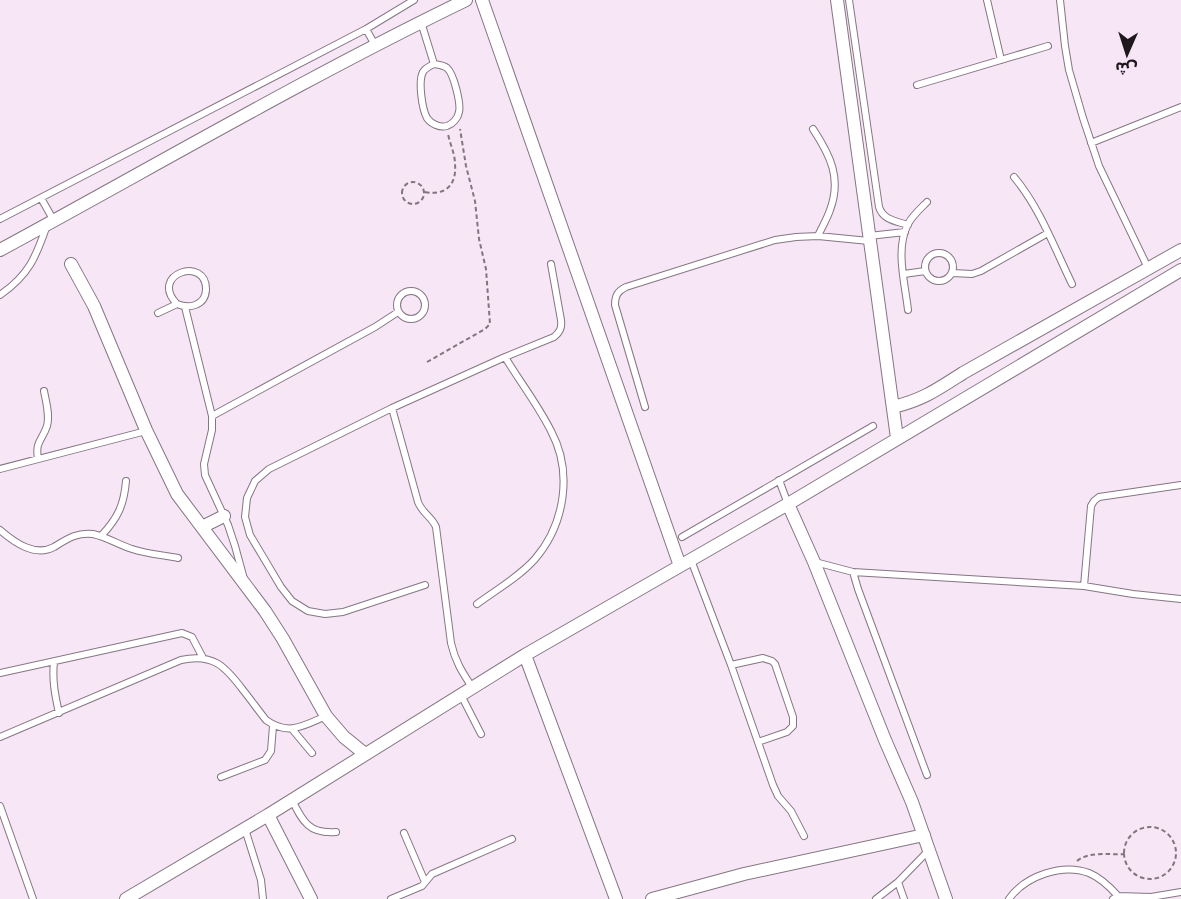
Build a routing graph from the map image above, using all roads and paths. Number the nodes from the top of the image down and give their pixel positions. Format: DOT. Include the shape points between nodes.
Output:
graph roads {
  1 [pos="414,0"];
  2 [pos="466,0"];
  3 [pos="482,0"];
  4 [pos="837,0"];
  5 [pos="849,0"];
  6 [pos="987,0"];
  7 [pos="1060,0"];
  8 [pos="421,22"];
  9 [pos="366,28"];
  10 [pos="375,45"];
  11 [pos="1048,46"];
  12 [pos="1001,60"];
  13 [pos="434,64"];
  14 [pos="917,85"];
  15 [pos="1181,107"];
  16 [pos="457,118"];
  17 [pos="447,126"];
  18 [pos="813,129"];
  19 [pos="1091,143"];
  20 [pos="1014,177"];
  21 [pos="425,192"];
  22 [pos="41,198"];
  23 [pos="927,202"];
  24 [pos="0,219"];
  25 [pos="50,223"];
  26 [pos="908,225"];
  27 [pos="905,232"];
  28 [pos="1048,233"];
  29 [pos="818,236"];
  30 [pos="870,239"];
  31 [pos="0,250"];
  32 [pos="1181,250"];
  33 [pos="72,264"];
  34 [pos="551,264"];
  35 [pos="1148,268"];
  36 [pos="1181,270"];
  37 [pos="925,271"];
  38 [pos="953,273"];
  39 [pos="904,274"];
  40 [pos="1072,284"];
  41 [pos="0,295"];
  42 [pos="177,304"];
  43 [pos="185,308"];
  44 [pos="908,310"];
  45 [pos="398,312"];
  46 [pos="158,313"];
  47 [pos="505,357"];
  48 [pos="428,362"];
  49 [pos="44,392"];
  50 [pos="645,407"];
  51 [pos="893,407"];
  52 [pos="393,408"];
  53 [pos="212,416"];
  54 [pos="873,426"];
  55 [pos="146,430"];
  56 [pos="897,438"];
  57 [pos="38,459"];
  58 [pos="0,469"];
  59 [pos="779,480"];
  60 [pos="126,481"];
  61 [pos="1181,485"];
  62 [pos="788,504"];
  63 [pos="224,516"];
  64 [pos="202,527"];
  65 [pos="0,530"];
  66 [pos="101,536"];
  67 [pos="682,537"];
  68 [pos="178,558"];
  69 [pos="814,562"];
  70 [pos="685,563"];
  71 [pos="853,572"];
  72 [pos="245,585"];
  73 [pos="426,585"];
  74 [pos="1084,586"];
  75 [pos="1181,599"];
  76 [pos="477,604"];
  77 [pos="525,655"];
  78 [pos="203,658"];
  79 [pos="54,662"];
  80 [pos="731,665"];
  81 [pos="0,673"];
  82 [pos="473,688"];
  83 [pos="461,695"];
  84 [pos="59,713"];
  85 [pos="326,716"];
  86 [pos="273,726"];
  87 [pos="292,729"];
  88 [pos="482,734"];
  89 [pos="0,737"];
  90 [pos="758,742"];
  91 [pos="312,753"];
  92 [pos="365,754"];
  93 [pos="927,775"];
  94 [pos="221,777"];
  95 [pos="292,800"];
  96 [pos="0,806"];
  97 [pos="268,815"];
  98 [pos="245,828"];
  99 [pos="336,832"];
  100 [pos="404,833"];
  101 [pos="924,835"];
  102 [pos="804,836"];
  103 [pos="512,839"];
  104 [pos="929,849"];
  105 [pos="1179,851"];
  106 [pos="1124,854"];
  107 [pos="1074,869"];
  108 [pos="425,882"];
  109 [pos="898,882"];
  110 [pos="1181,892"];
  111 [pos="1115,898"];
  112 [pos="33,899"];
  113 [pos="126,899"];
  114 [pos="263,899"];
  115 [pos="311,899"];
  116 [pos="391,899"];
  117 [pos="616,899"];
  118 [pos="652,899"];
  119 [pos="876,899"];
  120 [pos="904,899"];
  121 [pos="946,899"];
  122 [pos="1009,899"];
  1 -- 9 [label="lane"];
  2 -- 8 [label="street"];
  3 -- 70 [label="street"];
  4 -- 30 [label="street"];
  5 -- 26 [label="lane" via="879,207 884,217"];
  6 -- 12 [label="lane"];
  7 -- 19 [label="lane" via="1069,70"];
  8 -- 10 [label="street"];
  8 -- 13 [label="lane"];
  9 -- 10 [label="lane"];
  9 -- 22 [label="lane"];
  10 -- 25 [label="street"];
  11 -- 12 [label="lane"];
  12 -- 14 [label="lane"];
  13 -- 16 [label="lane" via="442,65 452,75 460,112"];
  13 -- 17 [label="lane" via="420,79 424,111 432,123"];
  15 -- 19 [label="lane"];
  16 -- 17 [label="lane"];
  16 -- 48 [label="path" via="486,269 490,324"];
  17 -- 21 [label="path" via="456,165 454,176 445,190"];
  18 -- 29 [label="lane" via="830,156 834,174 830,209"];
  19 -- 35 [label="lane"];
  20 -- 28 [label="lane" via="1035,205"];
  21 -- 21 [label="path" via="421,184 413,182 405,185 402,193 406,201 414,204 422,200"];
  22 -- 24 [label="lane"];
  22 -- 25 [label="lane"];
  23 -- 26 [label="lane"];
  25 -- 31 [label="street"];
  25 -- 41 [label="lane" via="25,273"];
  26 -- 27 [label="lane"];
  27 -- 30 [label="lane"];
  27 -- 39 [label="lane"];
  28 -- 38 [label="lane" via="981,271"];
  28 -- 40 [label="lane"];
  29 -- 30 [label="lane"];
  29 -- 50 [label="lane" via="775,240 619,290 615,305"];
  30 -- 51 [label="street"];
  32 -- 35 [label="street"];
  33 -- 55 [label="street"];
  34 -- 47 [label="lane" via="561,320 559,333"];
  35 -- 51 [label="street" via="934,392"];
  36 -- 56 [label="street"];
  37 -- 38 [label="lane" via="941,282"];
  37 -- 38 [label="lane" via="929,257 938,253 951,258"];
  37 -- 39 [label="lane"];
  39 -- 44 [label="lane"];
  42 -- 43 [label="lane"];
  42 -- 43 [label="lane" via="171,298 170,282 182,271 198,274 204,280 205,296 200,303"];
  42 -- 46 [label="lane"];
  43 -- 53 [label="lane"];
  45 -- 45 [label="lane" via="402,317 415,319 424,310 423,297 419,292 406,291 397,300"];
  45 -- 53 [label="lane"];
  47 -- 52 [label="lane"];
  47 -- 76 [label="lane" via="558,447 564,481 561,509 551,536 534,560"];
  49 -- 57 [label="lane" via="48,418 36,450"];
  51 -- 56 [label="street"];
  52 -- 73 [label="lane" via="269,469 255,481 247,498 245,517 250,535 281,587 292,601 308,611 343,612"];
  52 -- 82 [label="lane" via="418,502 436,527 451,643"];
  53 -- 63 [label="lane" via="205,475"];
  54 -- 59 [label="lane"];
  55 -- 57 [label="lane"];
  55 -- 64 [label="street" via="177,494"];
  56 -- 62 [label="street"];
  57 -- 58 [label="lane"];
  59 -- 62 [label="lane"];
  59 -- 67 [label="lane"];
  60 -- 66 [label="lane" via="120,511"];
  61 -- 74 [label="lane" via="1099,497 1094,501"];
  62 -- 69 [label="street"];
  62 -- 70 [label="street"];
  63 -- 64 [label="street"];
  63 -- 72 [label="lane"];
  64 -- 72 [label="street"];
  65 -- 66 [label="lane" via="19,544 40,551 81,534"];
  66 -- 68 [label="lane" via="132,549"];
  69 -- 71 [label="lane"];
  69 -- 101 [label="street"];
  70 -- 77 [label="street"];
  70 -- 80 [label="lane"];
  71 -- 74 [label="lane"];
  71 -- 93 [label="lane"];
  72 -- 85 [label="street" via="283,639"];
  74 -- 75 [label="lane"];
  77 -- 82 [label="street"];
  77 -- 117 [label="street"];
  78 -- 79 [label="lane" via="192,637 182,633"];
  78 -- 84 [label="lane" via="181,660"];
  78 -- 86 [label="lane" via="231,673"];
  79 -- 81 [label="lane"];
  79 -- 84 [label="lane" via="54,694"];
  80 -- 90 [label="lane"];
  80 -- 90 [label="lane" via="763,658 778,668 793,726"];
  82 -- 83 [label="street"];
  83 -- 88 [label="lane"];
  83 -- 92 [label="street"];
  84 -- 89 [label="lane"];
  85 -- 87 [label="lane"];
  85 -- 92 [label="street"];
  86 -- 87 [label="lane"];
  86 -- 94 [label="lane" via="266,760"];
  87 -- 91 [label="lane"];
  90 -- 102 [label="lane" via="775,791"];
  92 -- 95 [label="street"];
  95 -- 97 [label="street"];
  95 -- 99 [label="lane" via="309,827"];
  96 -- 112 [label="lane"];
  97 -- 98 [label="street"];
  97 -- 115 [label="street"];
  98 -- 113 [label="street"];
  98 -- 114 [label="lane"];
  100 -- 108 [label="lane"];
  101 -- 104 [label="street"];
  101 -- 118 [label="street" via="744,874"];
  103 -- 108 [label="lane" via="432,873"];
  104 -- 109 [label="lane"];
  104 -- 121 [label="street"];
  105 -- 106 [label="path" via="1168,833 1148,826 1130,835"];
  105 -- 106 [label="path" via="1170,871 1151,879 1129,869"];
  106 -- 107 [label="path" via="1082,857"];
  107 -- 111 [label="lane" via="1100,879"];
  107 -- 122 [label="lane" via="1044,874 1015,890"];
  108 -- 116 [label="lane"];
  109 -- 119 [label="lane"];
  109 -- 120 [label="lane"];
  110 -- 111 [label="lane"];
}
